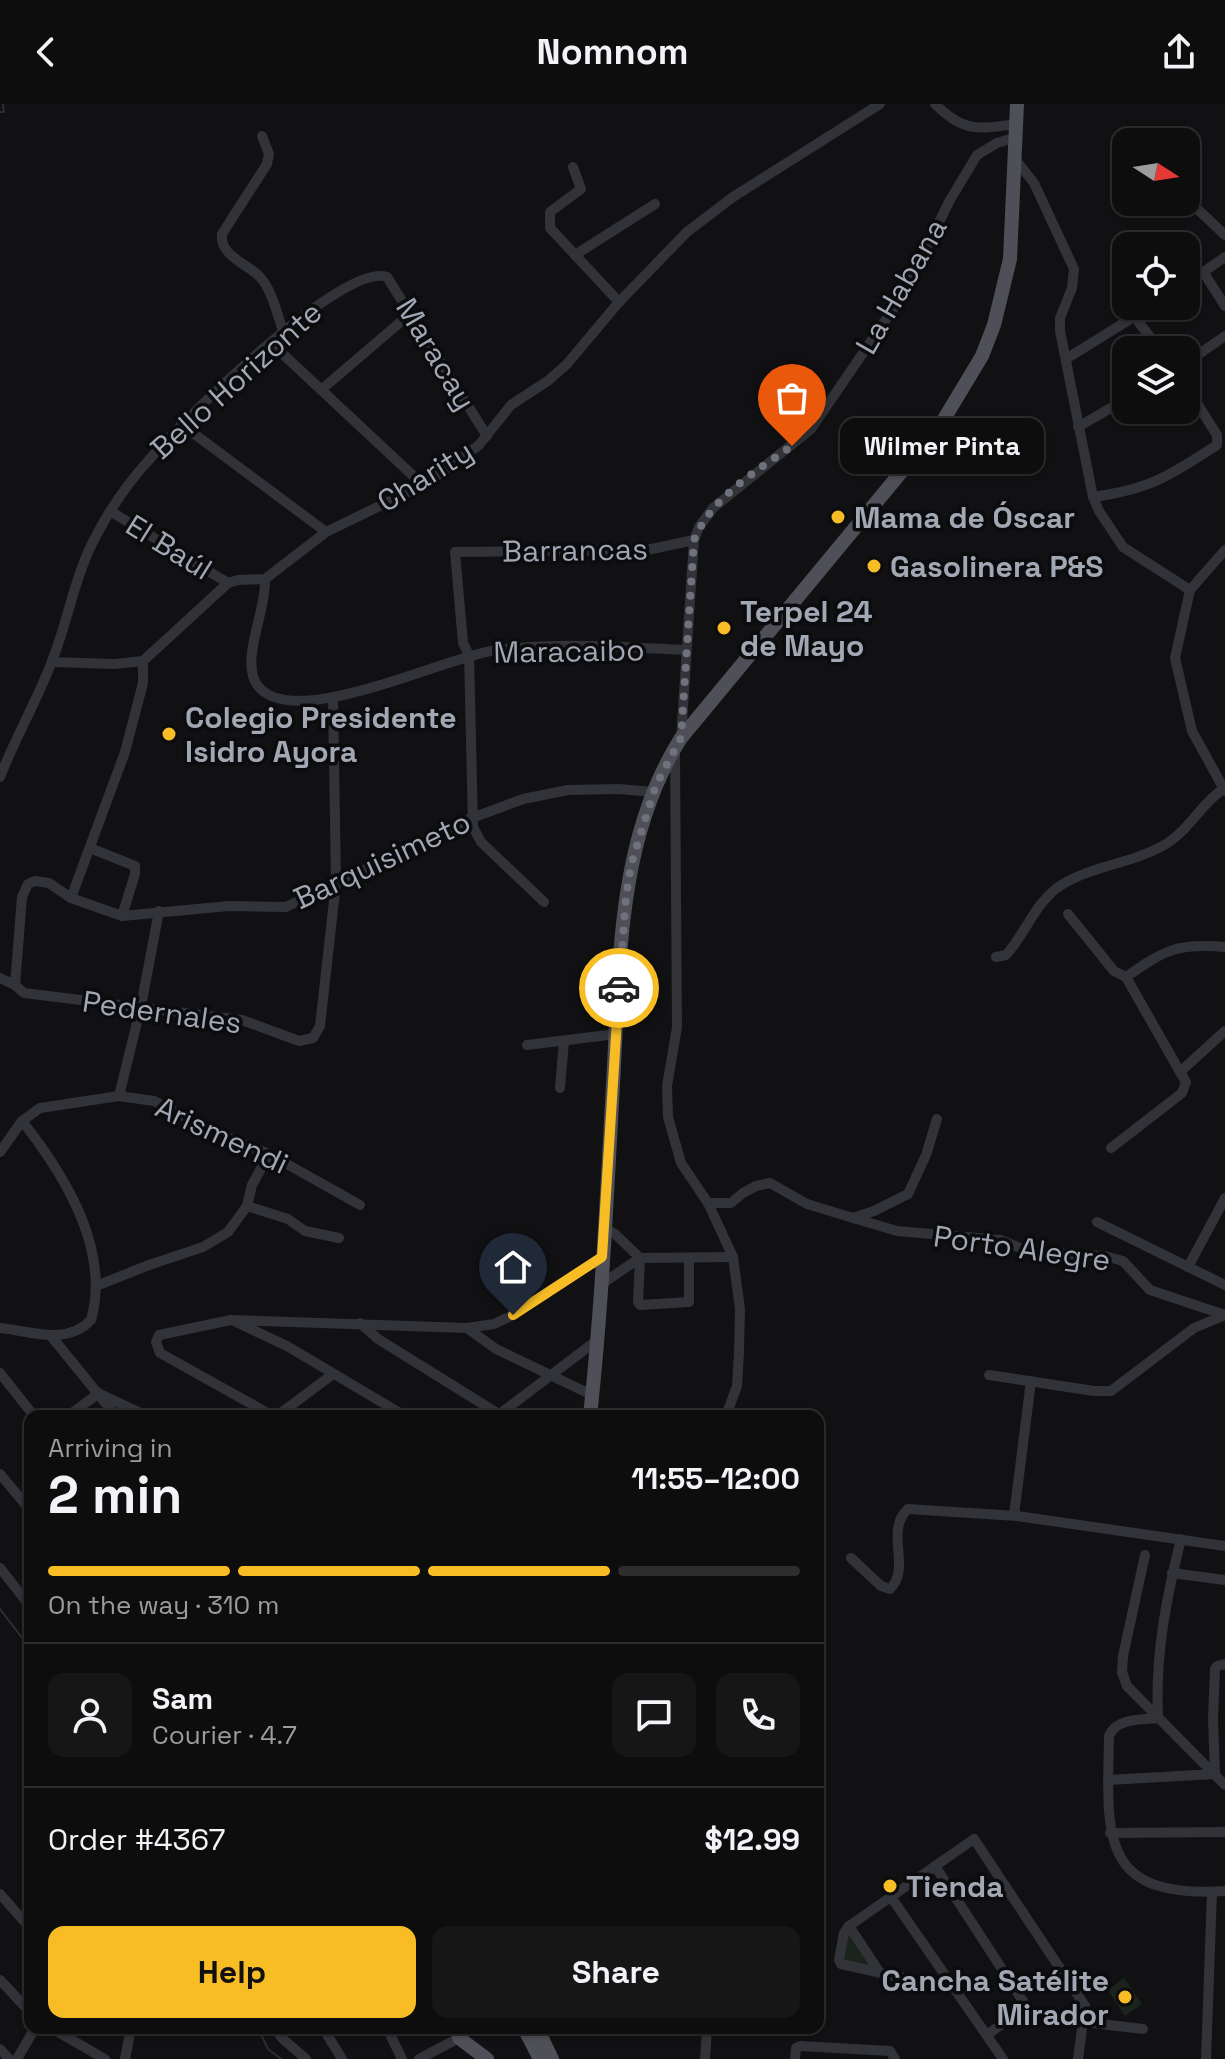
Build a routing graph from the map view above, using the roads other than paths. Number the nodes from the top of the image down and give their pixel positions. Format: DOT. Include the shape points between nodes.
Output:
graph roads {
  1 [pos="880,104"];
  2 [pos="935,104"];
  3 [pos="1017,104"];
  4 [pos="1016,130"];
  5 [pos="262,136"];
  6 [pos="1015,159"];
  7 [pos="573,167"];
  8 [pos="655,204"];
  9 [pos="1200,211"];
  10 [pos="1225,235"];
  11 [pos="575,255"];
  12 [pos="1225,257"];
  13 [pos="1204,273"];
  14 [pos="382,275"];
  15 [pos="1200,275"];
  16 [pos="619,302"];
  17 [pos="1225,306"];
  18 [pos="411,313"];
  19 [pos="1128,320"];
  20 [pos="1137,320"];
  21 [pos="283,331"];
  22 [pos="1149,336"];
  23 [pos="1225,336"];
  24 [pos="271,343"];
  25 [pos="1200,353"];
  26 [pos="1066,359"];
  27 [pos="321,390"];
  28 [pos="1112,407"];
  29 [pos="1200,408"];
  30 [pos="181,424"];
  31 [pos="1078,427"];
  32 [pos="487,436"];
  33 [pos="423,485"];
  34 [pos="1093,497"];
  35 [pos="110,511"];
  36 [pos="326,532"];
  37 [pos="694,540"];
  38 [pos="1225,550"];
  39 [pos="265,579"];
  40 [pos="228,583"];
  41 [pos="1190,590"];
  42 [pos="685,650"];
  43 [pos="469,655"];
  44 [pos="143,661"];
  45 [pos="52,662"];
  46 [pos="333,699"];
  47 [pos="678,742"];
  48 [pos="0,777"];
  49 [pos="1224,790"];
  50 [pos="653,792"];
  51 [pos="472,818"];
  52 [pos="90,848"];
  53 [pos="336,883"];
  54 [pos="71,898"];
  55 [pos="544,902"];
  56 [pos="159,911"];
  57 [pos="1068,914"];
  58 [pos="122,916"];
  59 [pos="1225,947"];
  60 [pos="996,957"];
  61 [pos="1126,977"];
  62 [pos="0,978"];
  63 [pos="15,985"];
  64 [pos="141,1006"];
  65 [pos="1225,1031"];
  66 [pos="616,1034"];
  67 [pos="564,1041"];
  68 [pos="527,1045"];
  69 [pos="1180,1072"];
  70 [pos="560,1088"];
  71 [pos="119,1096"];
  72 [pos="937,1119"];
  73 [pos="22,1121"];
  74 [pos="1111,1148"];
  75 [pos="0,1152"];
  76 [pos="269,1154"];
  77 [pos="1225,1198"];
  78 [pos="708,1203"];
  79 [pos="360,1205"];
  80 [pos="247,1206"];
  81 [pos="853,1218"];
  82 [pos="1097,1222"];
  83 [pos="605,1228"];
  84 [pos="339,1238"];
  85 [pos="602,1257"];
  86 [pos="733,1257"];
  87 [pos="640,1258"];
  88 [pos="689,1258"];
  89 [pos="1188,1267"];
  90 [pos="600,1285"];
  91 [pos="1225,1285"];
  92 [pos="96,1286"];
  93 [pos="1225,1315"];
  94 [pos="231,1320"];
  95 [pos="360,1323"];
  96 [pos="0,1328"];
  97 [pos="467,1328"];
  98 [pos="51,1336"];
  99 [pos="596,1341"];
  100 [pos="0,1373"];
  101 [pos="333,1374"];
  102 [pos="551,1374"];
  103 [pos="989,1375"];
  104 [pos="1031,1381"];
  105 [pos="99,1393"];
  106 [pos="592,1395"];
  107 [pos="29,1410"];
  108 [pos="76,1410"];
  109 [pos="112,1410"];
  110 [pos="134,1410"];
  111 [pos="264,1410"];
  112 [pos="283,1410"];
  113 [pos="395,1410"];
  114 [pos="491,1410"];
  115 [pos="505,1410"];
  116 [pos="591,1410"];
  117 [pos="728,1410"];
  118 [pos="0,1474"];
  119 [pos="24,1503"];
  120 [pos="1014,1515"];
  121 [pos="1181,1539"];
  122 [pos="1225,1546"];
  123 [pos="1145,1555"];
  124 [pos="851,1558"];
  125 [pos="0,1568"];
  126 [pos="1172,1573"];
  127 [pos="1225,1580"];
  128 [pos="24,1598"];
  129 [pos="1221,1665"];
  130 [pos="1158,1718"];
  131 [pos="1215,1774"];
  132 [pos="1108,1780"];
  133 [pos="1225,1785"];
  134 [pos="1225,1832"];
  135 [pos="1110,1833"];
  136 [pos="935,1866"];
  137 [pos="1225,1891"];
  138 [pos="1212,1892"];
  139 [pos="0,1894"];
  140 [pos="891,1897"];
  141 [pos="24,1921"];
  142 [pos="849,1926"];
  143 [pos="880,1973"];
  144 [pos="0,1980"];
  145 [pos="953,1989"];
  146 [pos="24,2006"];
  147 [pos="1084,2022"];
  148 [pos="1143,2029"];
  149 [pos="32,2034"];
  150 [pos="61,2034"];
  151 [pos="130,2034"];
  152 [pos="279,2034"];
  153 [pos="327,2034"];
  154 [pos="390,2034"];
  155 [pos="456,2034"];
  156 [pos="458,2034"];
  157 [pos="518,2034"];
  158 [pos="527,2034"];
  159 [pos="540,2034"];
  160 [pos="707,2034"];
  161 [pos="987,2035"];
  162 [pos="0,2049"];
  163 [pos="9,2059"];
  164 [pos="17,2059"];
  165 [pos="105,2059"];
  166 [pos="125,2059"];
  167 [pos="306,2059"];
  168 [pos="342,2059"];
  169 [pos="402,2059"];
  170 [pos="419,2059"];
  171 [pos="487,2059"];
  172 [pos="530,2059"];
  173 [pos="540,2059"];
  174 [pos="552,2059"];
  175 [pos="705,2059"];
  176 [pos="795,2059"];
  177 [pos="895,2059"];
  178 [pos="1003,2059"];
  179 [pos="1078,2059"];
  180 [pos="1206,2059"];
  1 -- 16 [label="street, Charity" via="733,197 687,232"];
  2 -- 4 [label="street" via="966,127"];
  3 -- 4 [label="main road"];
  4 -- 6 [label="main road"];
  4 -- 37 [label="street, La Habana" via="977,155 904,293 811,429 713,508"];
  5 -- 21 [label="street" via="267,164 221,239 226,251 261,278"];
  6 -- 26 [label="street" via="1034,183 1074,269 1060,318"];
  6 -- 47 [label="main road" via="1010,259 994,325 968,380 941,424"];
  7 -- 11 [label="street" via="581,189 548,216 550,228"];
  8 -- 11 [label="street"];
  9 -- 10 [label="street"];
  11 -- 16 [label="street"];
  12 -- 13 [label="street"];
  13 -- 15 [label="street"];
  13 -- 17 [label="street"];
  14 -- 18 [label="street, Maracay"];
  14 -- 21 [label="street, Bello Horizonte" via="323,299"];
  16 -- 32 [label="street, Charity" via="567,364 511,405"];
  18 -- 27 [label="street"];
  18 -- 32 [label="street, Maracay"];
  19 -- 26 [label="street"];
  20 -- 22 [label="street"];
  21 -- 24 [label="street, Bello Horizonte"];
  23 -- 25 [label="street"];
  24 -- 27 [label="street"];
  24 -- 30 [label="street, Bello Horizonte"];
  26 -- 31 [label="street"];
  27 -- 33 [label="street"];
  28 -- 31 [label="street"];
  29 -- 34 [label="street" via="1217,435 1217,445 1161,481"];
  30 -- 35 [label="street, Bello Horizonte"];
  30 -- 36 [label="street"];
  31 -- 34 [label="street"];
  32 -- 33 [label="street, Charity"];
  33 -- 36 [label="street, Charity"];
  34 -- 41 [label="street" via="1123,547"];
  35 -- 40 [label="street, El Baúl"];
  35 -- 45 [label="street, Bello Horizonte" via="90,548"];
  36 -- 39 [label="street, Charity"];
  37 -- 42 [label="street, La Habana"];
  37 -- 43 [label="street, Barrancas" via="647,550 455,552 463,643"];
  38 -- 41 [label="street"];
  39 -- 40 [label="street"];
  39 -- 46 [label="street, Maracaibo" via="251,659 259,687 280,701"];
  40 -- 44 [label="street"];
  41 -- 49 [label="street" via="1175,658 1192,731"];
  42 -- 43 [label="street, Maracaibo" via="534,647"];
  42 -- 47 [label="street, La Habana"];
  43 -- 46 [label="street, Maracaibo"];
  43 -- 51 [label="street"];
  44 -- 45 [label="street"];
  44 -- 52 [label="street" via="143,683 125,752"];
  45 -- 48 [label="street, Bello Horizonte"];
  46 -- 53 [label="street"];
  47 -- 50 [label="main road"];
  47 -- 78 [label="street, La Habana" via="677,1027 667,1086 668,1117 681,1163"];
  49 -- 60 [label="street" via="1168,843 1062,884 1041,904 1006,955"];
  50 -- 51 [label="street, Barquisimeto" via="557,791"];
  50 -- 66 [label="main road" via="626,897"];
  51 -- 53 [label="street, Barquisimeto"];
  51 -- 55 [label="street" via="481,842"];
  52 -- 54 [label="street"];
  52 -- 58 [label="street" via="135,866"];
  53 -- 56 [label="street, Barquisimeto" via="286,907"];
  53 -- 64 [label="street, Pedernales" via="320,1026 313,1038 299,1041 242,1020"];
  54 -- 58 [label="street, Barquisimeto"];
  54 -- 63 [label="street, Barquisimeto" via="43,881 28,884 23,891"];
  56 -- 58 [label="street, Barquisimeto"];
  56 -- 64 [label="street"];
  57 -- 61 [label="street" via="1114,971"];
  59 -- 61 [label="street" via="1173,948"];
  61 -- 69 [label="street"];
  62 -- 63 [label="street, Pedernales"];
  63 -- 64 [label="street, Pedernales" via="24,993"];
  64 -- 71 [label="street"];
  65 -- 69 [label="street"];
  66 -- 67 [label="street"];
  66 -- 83 [label="main road"];
  67 -- 68 [label="street"];
  67 -- 70 [label="street"];
  69 -- 74 [label="street" via="1186,1082 1182,1093"];
  71 -- 73 [label="street, Arismendi" via="40,1108"];
  71 -- 76 [label="street, Arismendi" via="154,1101"];
  72 -- 81 [label="street" via="908,1194"];
  73 -- 75 [label="street"];
  73 -- 92 [label="street" via="49,1155 76,1207 93,1257"];
  76 -- 79 [label="street, Arismendi"];
  76 -- 80 [label="street"];
  77 -- 89 [label="street"];
  78 -- 81 [label="street, Porto Alegre" via="731,1203 770,1183 807,1204"];
  78 -- 86 [label="street, La Habana"];
  80 -- 84 [label="street" via="288,1219 305,1231"];
  80 -- 92 [label="street" via="228,1232 203,1247"];
  81 -- 93 [label="street, Porto Alegre" via="897,1231 1000,1240 1030,1252 1105,1256 1123,1261 1150,1290"];
  82 -- 89 [label="street"];
  83 -- 85 [label="main road"];
  83 -- 87 [label="street"];
  85 -- 90 [label="main road"];
  85 -- 97 [label="street" via="513,1315"];
  86 -- 88 [label="street"];
  86 -- 117 [label="street, La Habana" via="739,1353 737,1386"];
  87 -- 88 [label="street"];
  87 -- 88 [label="street" via="640,1305 689,1302"];
  87 -- 90 [label="street"];
  89 -- 91 [label="street"];
  90 -- 99 [label="main road"];
  92 -- 98 [label="street" via="87,1324"];
  93 -- 104 [label="street" via="1194,1328 1111,1391"];
  94 -- 95 [label="street"];
  94 -- 101 [label="street"];
  94 -- 111 [label="street" via="164,1332 156,1342 160,1353"];
  95 -- 97 [label="street"];
  95 -- 114 [label="street"];
  96 -- 98 [label="street"];
  97 -- 102 [label="street" via="496,1349"];
  98 -- 105 [label="street"];
  99 -- 102 [label="street"];
  99 -- 106 [label="main road"];
  100 -- 107 [label="street"];
  101 -- 112 [label="street"];
  101 -- 113 [label="street"];
  102 -- 106 [label="street"];
  102 -- 115 [label="street"];
  103 -- 104 [label="street"];
  104 -- 120 [label="street"];
  105 -- 108 [label="street"];
  105 -- 109 [label="street"];
  105 -- 110 [label="street"];
  106 -- 116 [label="main road"];
  118 -- 119 [label="street"];
  120 -- 121 [label="street"];
  120 -- 124 [label="street" via="905,1510 895,1542 899,1573 890,1589"];
  121 -- 122 [label="street"];
  121 -- 126 [label="street"];
  123 -- 130 [label="street" via="1122,1672 1127,1686"];
  125 -- 128 [label="street"];
  126 -- 127 [label="street"];
  126 -- 130 [label="street" via="1159,1638"];
  129 -- 131 [label="street" via="1213,1719"];
  130 -- 131 [label="street"];
  130 -- 132 [label="street" via="1112,1729"];
  131 -- 132 [label="street"];
  131 -- 133 [label="street"];
  132 -- 135 [label="street"];
  134 -- 135 [label="street"];
  135 -- 138 [label="street" via="1116,1852 1143,1880"];
  136 -- 140 [label="street"];
  136 -- 147 [label="street" via="974,1839 1085,2006"];
  136 -- 161 [label="street" via="1026,2006"];
  137 -- 138 [label="street"];
  138 -- 180 [label="street"];
  139 -- 141 [label="street"];
  140 -- 142 [label="street"];
  140 -- 145 [label="street"];
  142 -- 143 [label="street"];
  142 -- 143 [label="street" via="839,1962"];
  143 -- 145 [label="street"];
  144 -- 146 [label="street"];
  145 -- 161 [label="street"];
  147 -- 148 [label="street"];
  147 -- 179 [label="street"];
  149 -- 164 [label="street"];
  150 -- 165 [label="street"];
  151 -- 166 [label="street"];
  152 -- 167 [label="street"];
  153 -- 168 [label="street"];
  154 -- 169 [label="street"];
  155 -- 170 [label="street"];
  156 -- 171 [label="main road"];
  157 -- 172 [label="main road"];
  158 -- 173 [label="main road"];
  159 -- 174 [label="main road"];
  160 -- 175 [label="street"];
  161 -- 178 [label="street"];
  162 -- 163 [label="street"];
  176 -- 177 [label="street" via="800,2046 890,2051"];
}
